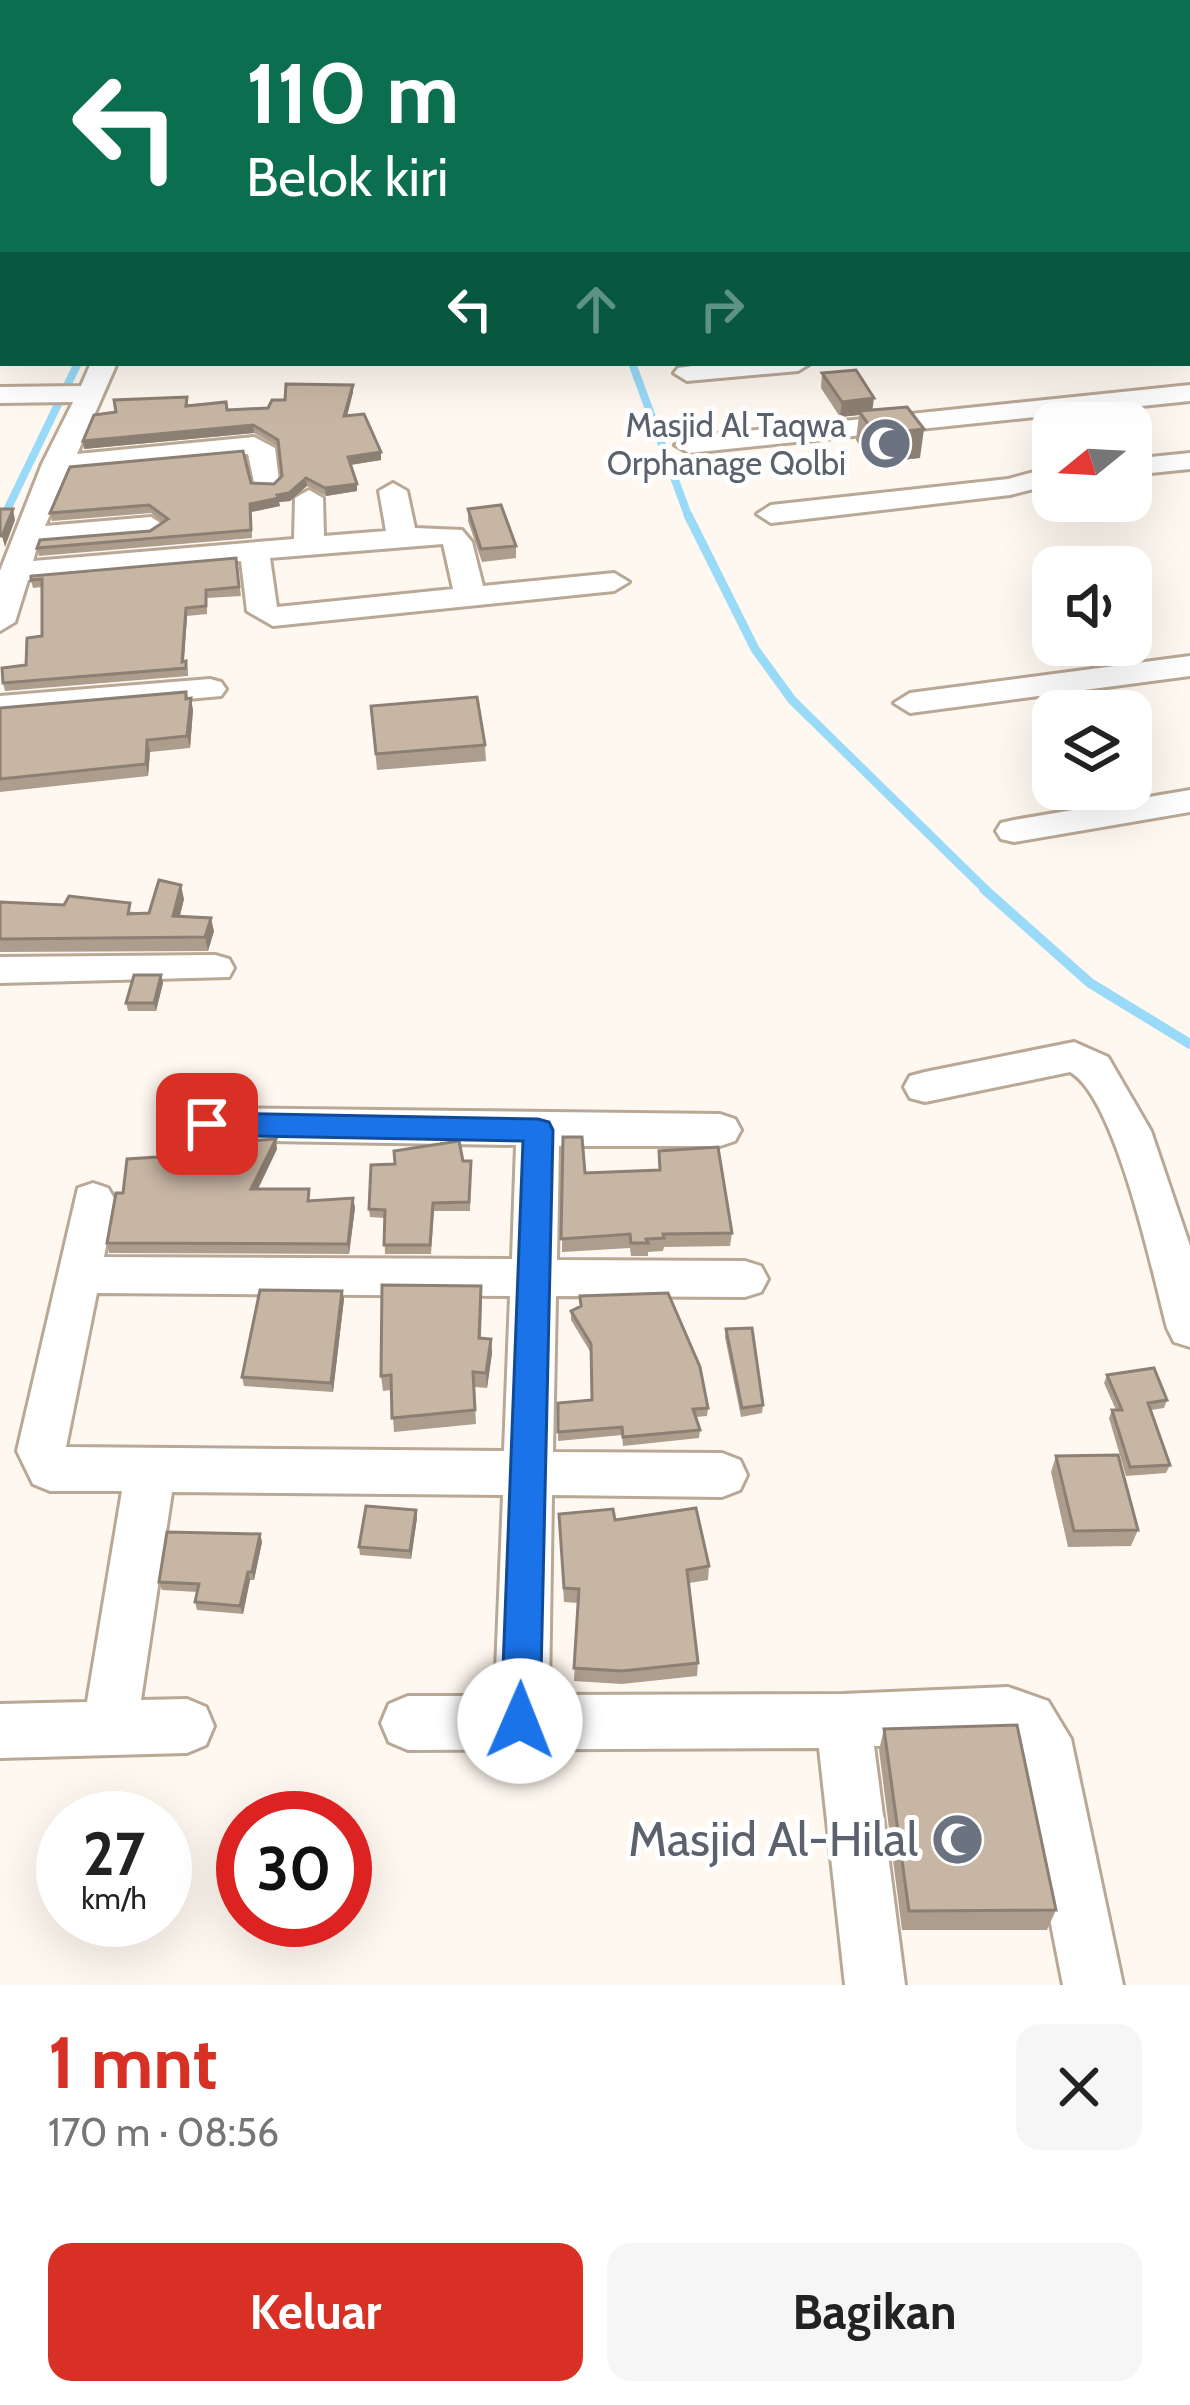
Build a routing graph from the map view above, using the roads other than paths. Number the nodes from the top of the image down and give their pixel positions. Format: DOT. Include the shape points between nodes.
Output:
graph roads {
  1 [pos="101,366"];
  2 [pos="768,366"];
  3 [pos="687,374"];
  4 [pos="1190,393"];
  5 [pos="71,394"];
  6 [pos="0,395"];
  7 [pos="689,446"];
  8 [pos="1190,461"];
  9 [pos="56,464"];
  10 [pos="1152,465"];
  11 [pos="265,481"];
  12 [pos="1032,481"];
  13 [pos="393,491"];
  14 [pos="309,497"];
  15 [pos="771,514"];
  16 [pos="151,526"];
  17 [pos="26,536"];
  18 [pos="402,537"];
  19 [pos="309,547"];
  20 [pos="255,553"];
  21 [pos="14,572"];
  22 [pos="614,582"];
  23 [pos="470,596"];
  24 [pos="1,612"];
  25 [pos="1190,666"];
  26 [pos="210,689"];
  27 [pos="910,703"];
  28 [pos="0,706"];
  29 [pos="1190,801"];
  30 [pos="1014,831"];
  31 [pos="215,968"];
  32 [pos="0,970"];
  33 [pos="925,1087"];
  34 [pos="207,1124"];
  35 [pos="538,1130"];
  36 [pos="720,1130"];
  37 [pos="93,1200"];
  38 [pos="78,1275"];
  39 [pos="532,1276"];
  40 [pos="746,1279"];
  41 [pos="1190,1328"];
  42 [pos="150,1472"];
  43 [pos="526,1473"];
  44 [pos="722,1475"];
  45 [pos="520,1721"];
  46 [pos="843,1721"];
  47 [pos="408,1723"];
  48 [pos="187,1726"];
  49 [pos="110,1727"];
  50 [pos="0,1731"];
  51 [pos="875,1985"];
  52 [pos="1093,1985"];
  1 -- 5 [label="street"];
  2 -- 3 [label="street"];
  4 -- 7 [label="street"];
  5 -- 6 [label="street"];
  5 -- 9 [label="street"];
  8 -- 10 [label="street"];
  9 -- 11 [label="street" via="254,445"];
  9 -- 17 [label="street"];
  12 -- 15 [label="street"];
  13 -- 18 [label="street"];
  14 -- 19 [label="street"];
  16 -- 17 [label="street"];
  17 -- 21 [label="street"];
  18 -- 19 [label="street"];
  18 -- 23 [label="street" via="452,536"];
  19 -- 20 [label="street"];
  20 -- 21 [label="street"];
  20 -- 23 [label="street" via="262,611 273,617"];
  21 -- 24 [label="street"];
  22 -- 23 [label="street"];
  25 -- 27 [label="street"];
  26 -- 28 [label="street"];
  29 -- 30 [label="street"];
  31 -- 32 [label="street"];
  33 -- 41 [label="street" via="1074,1057 1094,1064 1131,1124"];
  34 -- 35 [label="street"];
  35 -- 36 [label="street"];
  35 -- 39 [label="street"];
  37 -- 38 [label="street"];
  38 -- 39 [label="street"];
  38 -- 42 [label="street" via="44,1461 50,1469"];
  39 -- 40 [label="street"];
  39 -- 43 [label="street"];
  42 -- 43 [label="street"];
  42 -- 49 [label="street"];
  43 -- 44 [label="street"];
  43 -- 45 [label="street"];
  45 -- 46 [label="street"];
  45 -- 47 [label="street"];
  46 -- 51 [label="street"];
  46 -- 52 [label="street" via="1008,1714 1029,1720 1043,1739"];
  48 -- 49 [label="street"];
  49 -- 50 [label="street"];
}
